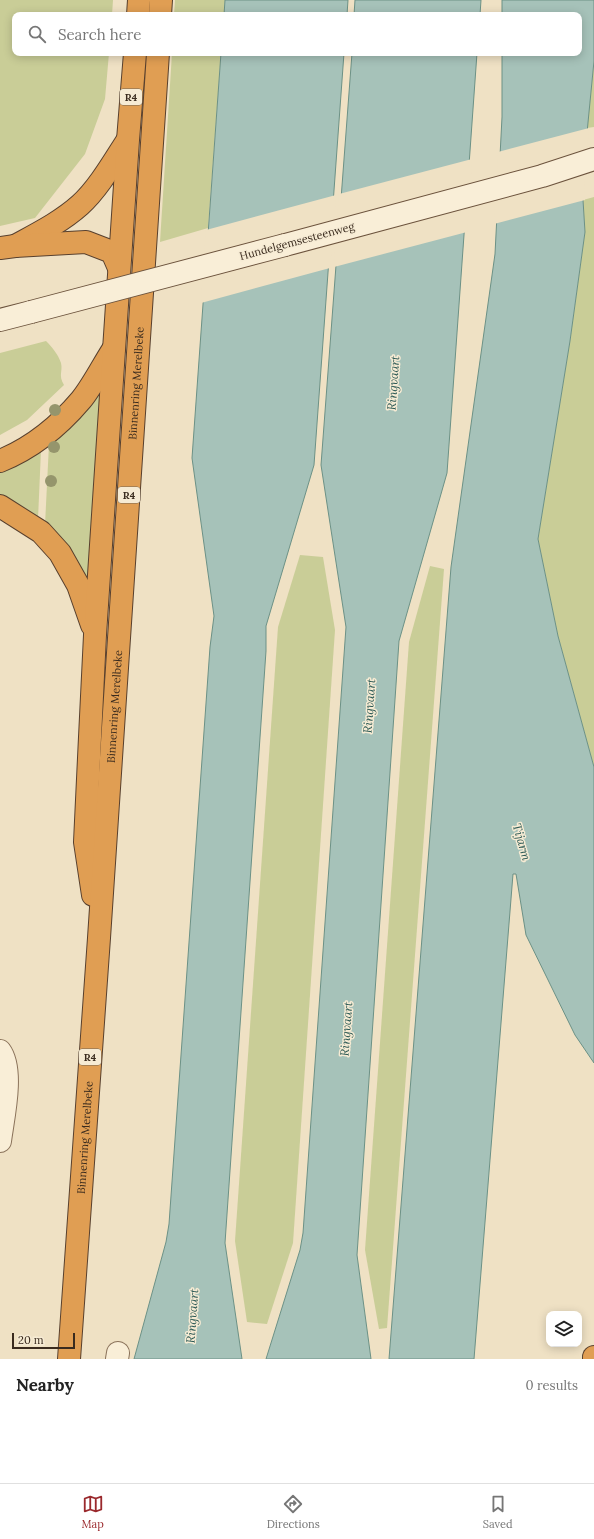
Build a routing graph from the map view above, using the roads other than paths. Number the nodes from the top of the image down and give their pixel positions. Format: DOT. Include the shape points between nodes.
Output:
graph roads {
  1 [pos="139,0"];
  2 [pos="161,0"];
  3 [pos="138,12"];
  4 [pos="160,12"];
  5 [pos="135,56"];
  6 [pos="158,56"];
  7 [pos="128,140"];
  8 [pos="594,159"];
  9 [pos="8,247"];
  10 [pos="120,268"];
  11 [pos="0,320"];
  12 [pos="115,345"];
  13 [pos="0,461"];
  14 [pos="0,506"];
  15 [pos="95,635"];
  16 [pos="99,938"];
  17 [pos="0,1051"];
  18 [pos="0,1141"];
  19 [pos="69,1359"];
  1 -- 3 [label="highway"];
  2 -- 4 [label="highway"];
  5 -- 7 [label="highway, R4"];
  6 -- 16 [label="highway, Binnenring Merelbeke / R4"];
  7 -- 9 [label="highway, R4" via="81,205 48,228"];
  7 -- 10 [label="highway"];
  8 -- 11 [label="main road, Hundelgemsesteenweg, bridge" via="542,176"];
  9 -- 10 [label="highway, R4" via="86,242 112,252"];
  10 -- 12 [label="highway"];
  12 -- 13 [label="highway" via="82,400 46,435 24,450"];
  12 -- 15 [label="highway"];
  14 -- 15 [label="highway" via="41,532 60,553 78,585"];
  15 -- 16 [label="highway" via="85,842"];
  16 -- 19 [label="highway, Binnenring Merelbeke / R4"];
  17 -- 18 [label="main road" via="4,1056 8,1073"];
}
